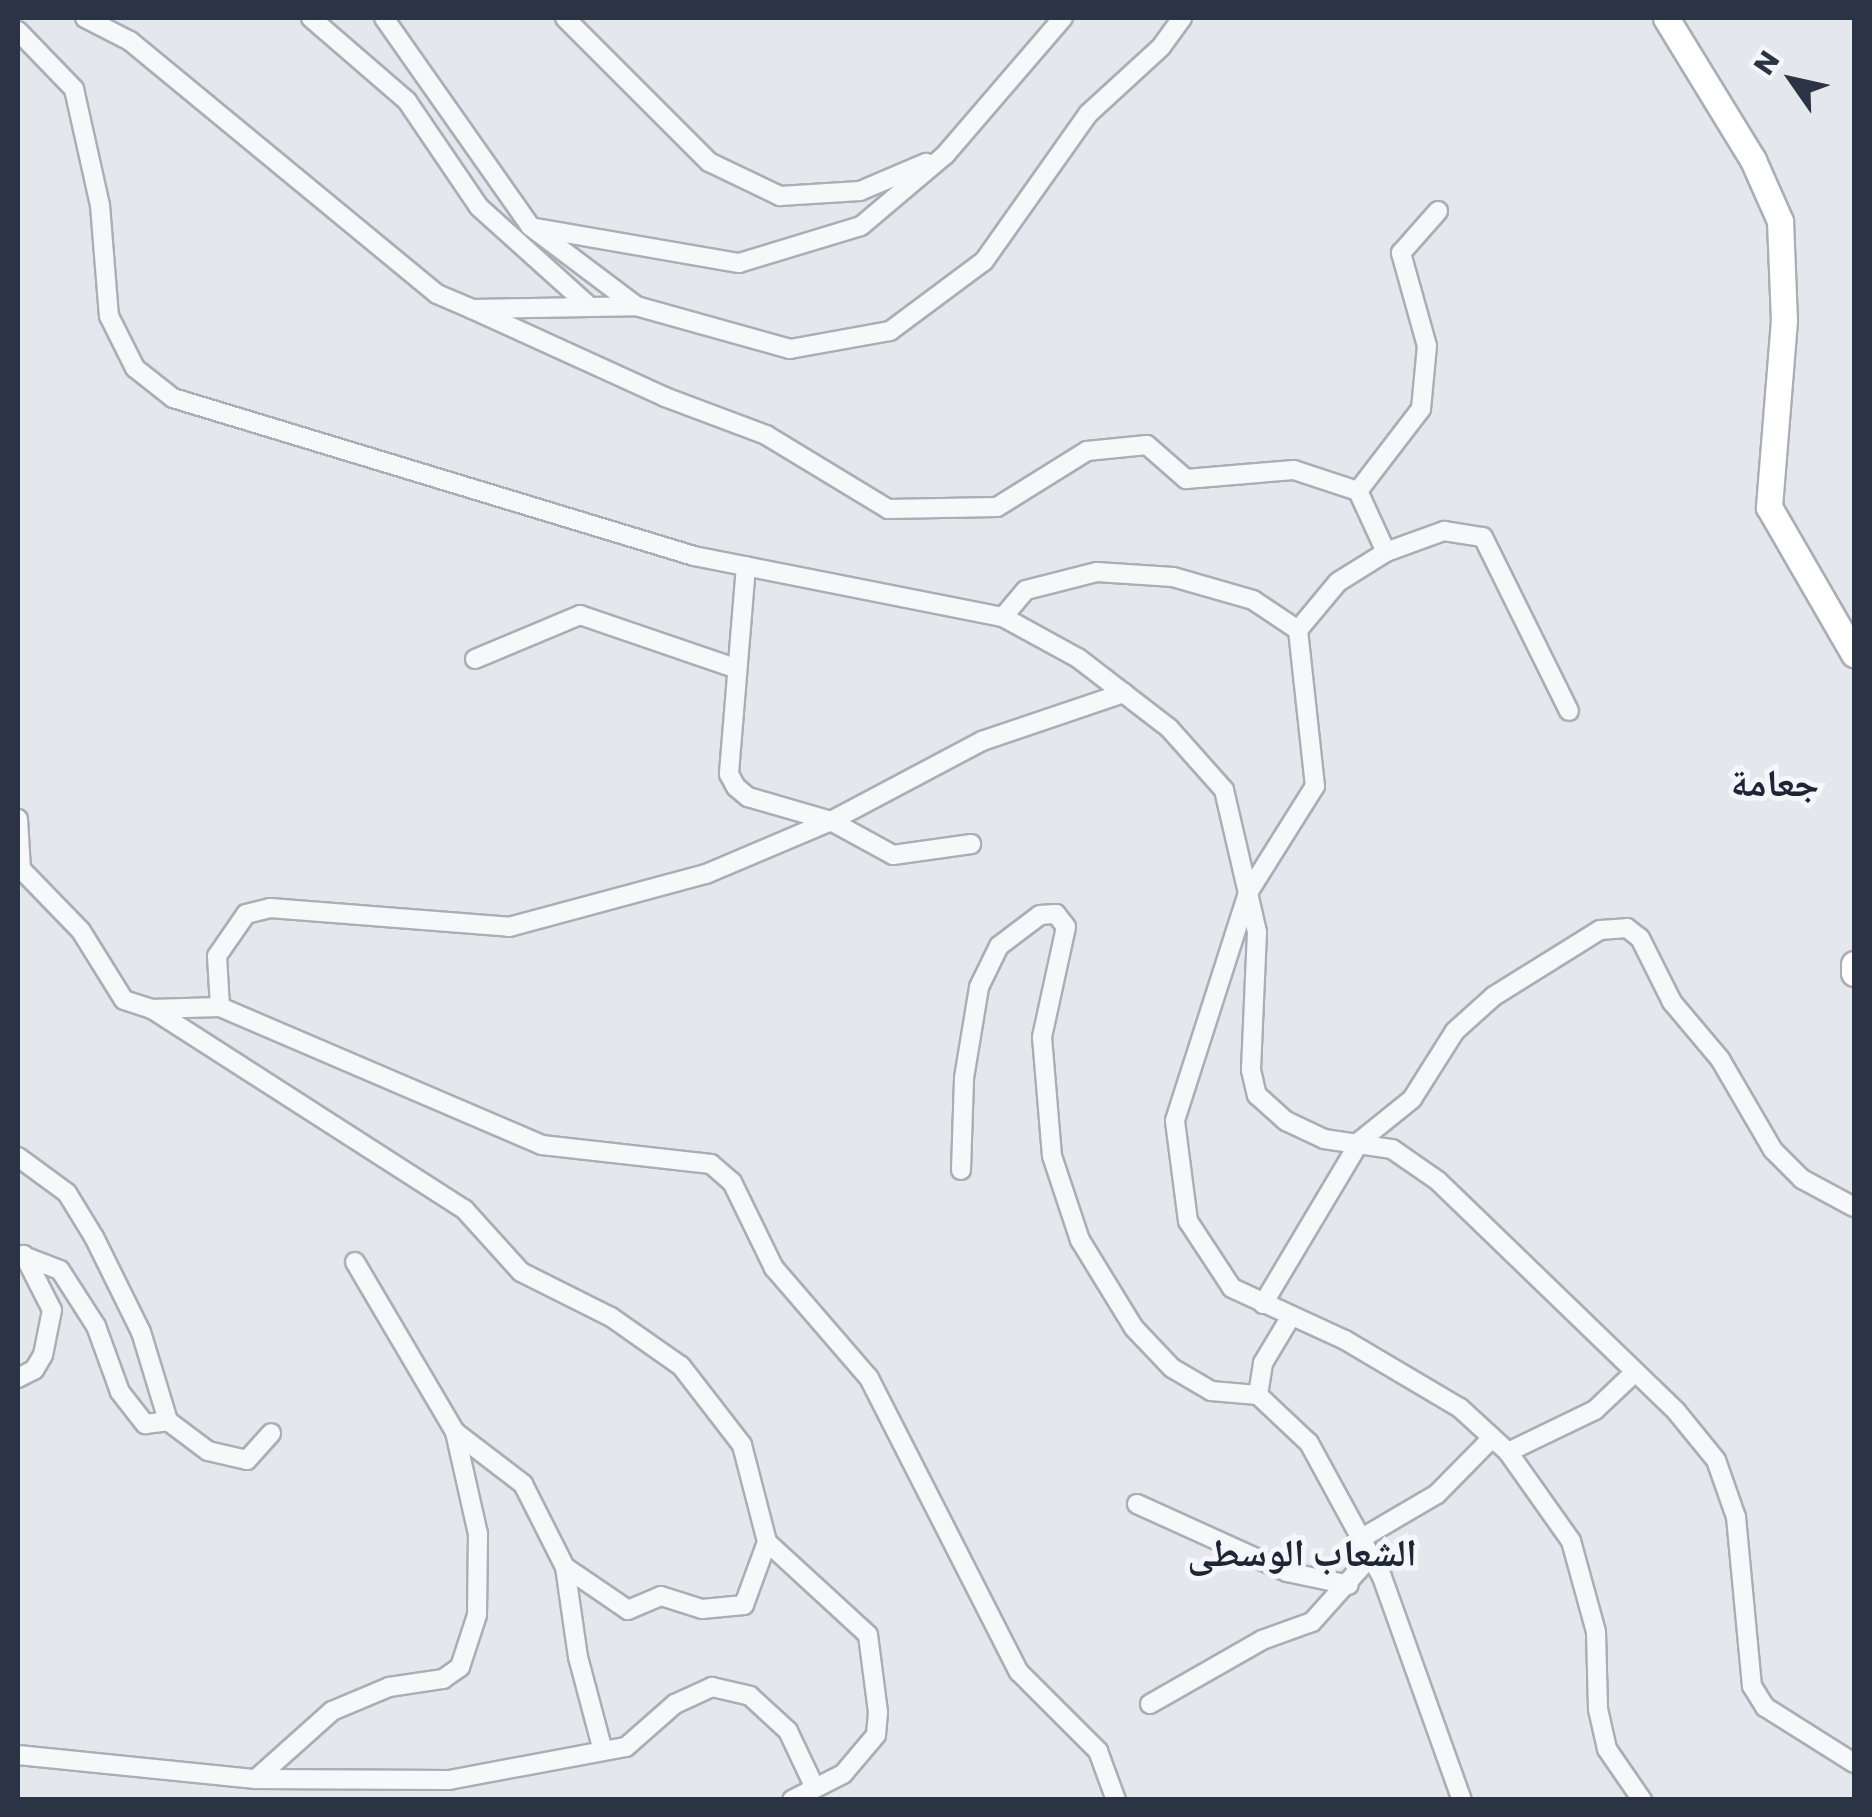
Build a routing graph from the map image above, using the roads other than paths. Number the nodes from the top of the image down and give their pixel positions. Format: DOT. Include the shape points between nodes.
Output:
graph roads {
  1 [pos="85,18"];
  2 [pos="311,18"];
  3 [pos="384,18"];
  4 [pos="565,18"];
  5 [pos="1063,18"];
  6 [pos="1182,18"];
  7 [pos="1666,18"];
  8 [pos="18,30"];
  9 [pos="945,155"];
  10 [pos="1438,211"];
  11 [pos="530,226"];
  12 [pos="588,305"];
  13 [pos="636,306"];
  14 [pos="472,309"];
  15 [pos="1358,491"];
  16 [pos="1386,552"];
  17 [pos="746,566"];
  18 [pos="1003,617"];
  19 [pos="1298,630"];
  20 [pos="1854,654"];
  21 [pos="475,659"];
  22 [pos="736,668"];
  23 [pos="1124,693"];
  24 [pos="1570,712"];
  25 [pos="18,819"];
  26 [pos="831,821"];
  27 [pos="972,844"];
  28 [pos="1248,892"];
  29 [pos="1854,964"];
  30 [pos="1854,973"];
  31 [pos="220,1007"];
  32 [pos="151,1009"];
  33 [pos="1360,1140"];
  34 [pos="18,1156"];
  35 [pos="961,1170"];
  36 [pos="1854,1207"];
  37 [pos="22,1253"];
  38 [pos="356,1262"];
  39 [pos="1263,1304"];
  40 [pos="1290,1318"];
  41 [pos="1635,1372"];
  42 [pos="18,1378"];
  43 [pos="1258,1396"];
  44 [pos="168,1422"];
  45 [pos="271,1432"];
  46 [pos="455,1432"];
  47 [pos="1492,1438"];
  48 [pos="1508,1452"];
  49 [pos="1137,1504"];
  50 [pos="1362,1538"];
  51 [pos="767,1542"];
  52 [pos="1371,1556"];
  53 [pos="565,1566"];
  54 [pos="1349,1585"];
  55 [pos="1150,1704"];
  56 [pos="603,1751"];
  57 [pos="18,1754"];
  58 [pos="1854,1764"];
  59 [pos="256,1779"];
  60 [pos="815,1788"];
  61 [pos="792,1800"];
  62 [pos="1116,1800"];
  63 [pos="1462,1800"];
  64 [pos="1642,1800"];
  1 -- 14 [label="street" via="130,41 437,294"];
  2 -- 12 [label="street" via="407,101 478,207"];
  3 -- 11 [label="street"];
  4 -- 9 [label="street" via="709,162 780,196 860,191"];
  5 -- 9 [label="street"];
  6 -- 13 [label="street" via="1161,48 1088,114 984,262 890,330 790,349"];
  7 -- 20 [label="main road" via="1753,160 1780,221 1784,320 1770,508"];
  8 -- 17 [label="street" via="74,88 100,205 109,316 135,368 172,398"];
  9 -- 11 [label="street" via="861,226 740,262"];
  10 -- 15 [label="street" via="1401,253 1427,346 1421,409"];
  11 -- 13 [label="street"];
  12 -- 13 [label="street"];
  12 -- 14 [label="street"];
  14 -- 15 [label="street" via="766,435 888,509 996,507 1087,451 1147,445 1186,479 1294,470"];
  15 -- 16 [label="street"];
  16 -- 19 [label="street" via="1338,582"];
  16 -- 24 [label="street" via="1444,532 1483,537"];
  17 -- 18 [label="street"];
  17 -- 22 [label="street"];
  18 -- 19 [label="street" via="1026,590 1097,572 1173,577 1237,595"];
  18 -- 23 [label="street" via="1078,658"];
  19 -- 28 [label="street" via="1315,786"];
  21 -- 22 [label="street" via="580,615"];
  22 -- 26 [label="street" via="729,774 736,787 748,797"];
  23 -- 26 [label="street" via="982,740"];
  23 -- 28 [label="street" via="1169,728 1224,790"];
  25 -- 32 [label="street" via="20,869 81,931 124,1000"];
  26 -- 27 [label="street" via="893,855"];
  26 -- 31 [label="street" via="706,874 509,928 270,908 246,914 217,956"];
  28 -- 33 [label="street" via="1257,932 1250,1070 1258,1094 1286,1120 1324,1139"];
  28 -- 39 [label="street" via="1175,1122 1188,1221 1232,1288"];
  29 -- 30 [label="main road"];
  31 -- 32 [label="street"];
  31 -- 62 [label="street" via="542,1144 712,1164 732,1182 774,1268 869,1378 1019,1672 1098,1750"];
  32 -- 51 [label="street" via="464,1209 520,1272 611,1317 681,1366 742,1446"];
  33 -- 36 [label="street" via="1412,1099 1434,1056 1494,996 1576,942 1600,930 1628,928 1640,938 1672,1002 1748,1100 1774,1150 1802,1179"];
  33 -- 39 [label="street"];
  33 -- 41 [label="street" via="1392,1149 1438,1180"];
  34 -- 44 [label="street" via="67,1193 94,1237 141,1332"];
  35 -- 43 [label="street" via="964,1078 979,988 999,946 1040,915 1056,914 1066,927 1042,1037 1052,1156 1080,1240 1134,1328 1172,1368 1211,1391"];
  37 -- 42 [label="street" via="52,1310 43,1355"];
  37 -- 44 [label="street" via="60,1270 96,1326 120,1392 145,1424"];
  38 -- 46 [label="street"];
  39 -- 40 [label="street"];
  40 -- 43 [label="street" via="1263,1363"];
  40 -- 47 [label="street" via="1345,1340 1460,1408"];
  41 -- 48 [label="street" via="1595,1410"];
  41 -- 58 [label="street" via="1716,1460 1736,1517 1752,1686 1766,1707"];
  43 -- 50 [label="street" via="1309,1443"];
  44 -- 45 [label="street" via="208,1451 247,1460"];
  46 -- 53 [label="street" via="522,1484"];
  46 -- 59 [label="street" via="478,1534 477,1615 460,1668 443,1679 390,1687 332,1711"];
  47 -- 48 [label="street"];
  47 -- 50 [label="street" via="1437,1494"];
  48 -- 64 [label="street" via="1570,1541 1596,1632 1598,1709 1607,1749"];
  49 -- 54 [label="street" via="1287,1572"];
  50 -- 52 [label="street"];
  51 -- 53 [label="street" via="744,1606 702,1609 660,1596 628,1610"];
  51 -- 60 [label="street" via="868,1635 876,1735 843,1774"];
  52 -- 54 [label="street"];
  52 -- 63 [label="street"];
  53 -- 56 [label="street" via="578,1657"];
  54 -- 55 [label="street" via="1312,1622 1262,1640"];
  56 -- 59 [label="street" via="449,1780"];
  56 -- 60 [label="street" via="626,1746 675,1704 712,1688 732,1688 788,1731"];
  57 -- 59 [label="street"];
  60 -- 61 [label="street"];
}
